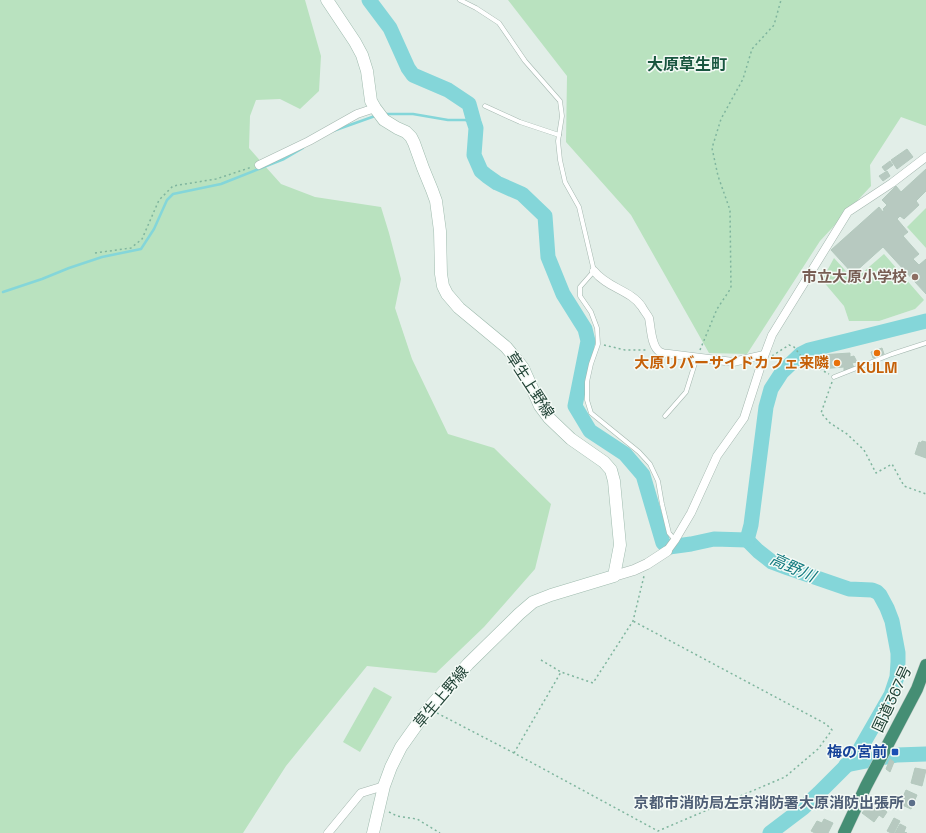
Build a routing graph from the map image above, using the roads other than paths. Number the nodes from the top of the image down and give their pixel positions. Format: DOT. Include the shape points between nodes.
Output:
graph roads {
  1 [pos="327,0"];
  2 [pos="460,0"];
  3 [pos="485,106"];
  4 [pos="375,108"];
  5 [pos="559,134"];
  6 [pos="926,157"];
  7 [pos="259,165"];
  8 [pos="594,271"];
  9 [pos="926,343"];
  10 [pos="764,355"];
  11 [pos="697,358"];
  12 [pos="834,377"];
  13 [pos="665,416"];
  14 [pos="675,540"];
  15 [pos="667,551"];
  16 [pos="614,576"];
  17 [pos="926,665"];
  18 [pos="384,786"];
  19 [pos="328,833"];
  20 [pos="373,833"];
  21 [pos="844,833"];
  1 -- 4 [label="main road, 草生上野線" via="362,55 371,101"];
  2 -- 5 [label="lane" via="499,23 525,61 560,101 562,116"];
  3 -- 5 [label="lane" via="520,122"];
  4 -- 7 [label="street" via="358,114"];
  4 -- 16 [label="main road, 草生上野線" via="384,120 406,132 414,143 436,201 441,274 447,294 516,359 549,418 611,470 620,545"];
  5 -- 8 [label="lane" via="560,160 565,182 579,207"];
  6 -- 10 [label="street" via="848,212 780,321"];
  8 -- 11 [label="street" via="610,285 640,304 648,316 654,346 660,352"];
  8 -- 14 [label="lane" via="580,287 580,296 591,312 597,328 598,344 587,382 587,400 591,413 650,464 658,481 669,533"];
  9 -- 12 [label="lane"];
  10 -- 11 [label="street" via="733,362"];
  10 -- 14 [label="street" via="744,418 717,456 691,513"];
  11 -- 13 [label="lane" via="686,392"];
  14 -- 15 [label="street"];
  15 -- 16 [label="street" via="648,564"];
  16 -- 18 [label="main road, 草生上野線" via="533,602 468,664 428,709 390,766"];
  17 -- 21 [label="highway, 国道367号" via="917,689"];
  18 -- 19 [label="street" via="361,793"];
  18 -- 20 [label="main road, 草生上野線"];
}
